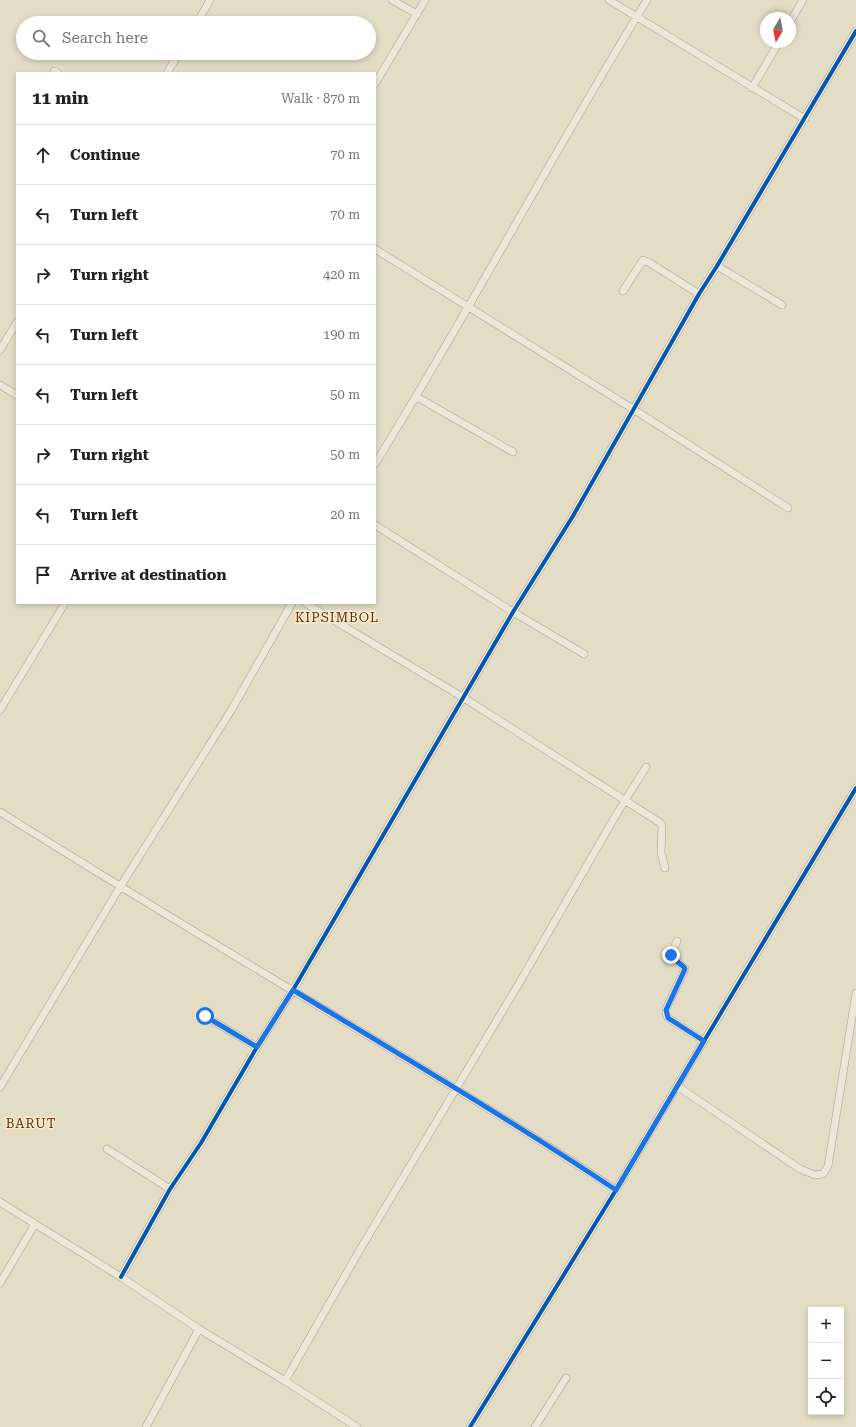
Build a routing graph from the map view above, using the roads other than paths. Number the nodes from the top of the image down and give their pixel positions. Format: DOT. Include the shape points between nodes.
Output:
graph roads {
  1 [pos="210,0"];
  2 [pos="392,0"];
  3 [pos="425,0"];
  4 [pos="609,0"];
  5 [pos="647,0"];
  6 [pos="803,0"];
  7 [pos="796,12"];
  8 [pos="417,14"];
  9 [pos="201,16"];
  10 [pos="636,18"];
  11 [pos="856,31"];
  12 [pos="775,48"];
  13 [pos="174,60"];
  14 [pos="167,72"];
  15 [pos="376,82"];
  16 [pos="752,88"];
  17 [pos="805,119"];
  18 [pos="376,249"];
  19 [pos="717,266"];
  20 [pos="623,291"];
  21 [pos="699,294"];
  22 [pos="782,305"];
  23 [pos="468,307"];
  24 [pos="16,324"];
  25 [pos="0,350"];
  26 [pos="0,385"];
  27 [pos="16,394"];
  28 [pos="417,397"];
  29 [pos="633,409"];
  30 [pos="513,452"];
  31 [pos="376,462"];
  32 [pos="788,508"];
  33 [pos="376,526"];
  34 [pos="64,604"];
  35 [pos="291,604"];
  36 [pos="307,604"];
  37 [pos="513,612"];
  38 [pos="584,654"];
  39 [pos="464,698"];
  40 [pos="0,710"];
  41 [pos="646,767"];
  42 [pos="856,788"];
  43 [pos="626,800"];
  44 [pos="0,812"];
  45 [pos="665,868"];
  46 [pos="120,887"];
  47 [pos="677,941"];
  48 [pos="293,990"];
  49 [pos="856,993"];
  50 [pos="205,1016"];
  51 [pos="704,1041"];
  52 [pos="257,1047"];
  53 [pos="1,1085"];
  54 [pos="677,1086"];
  55 [pos="456,1088"];
  56 [pos="107,1149"];
  57 [pos="170,1188"];
  58 [pos="616,1190"];
  59 [pos="0,1202"];
  60 [pos="35,1224"];
  61 [pos="121,1277"];
  62 [pos="0,1283"];
  63 [pos="199,1329"];
  64 [pos="566,1378"];
  65 [pos="285,1381"];
  66 [pos="146,1427"];
  67 [pos="357,1427"];
  68 [pos="470,1427"];
  69 [pos="535,1427"];
  1 -- 9 [label="street"];
  2 -- 8 [label="street"];
  3 -- 8 [label="street"];
  4 -- 10 [label="street"];
  5 -- 10 [label="street"];
  6 -- 7 [label="street"];
  8 -- 15 [label="street"];
  10 -- 16 [label="street"];
  10 -- 23 [label="street"];
  11 -- 17 [label="street"];
  12 -- 16 [label="street"];
  13 -- 14 [label="street"];
  16 -- 17 [label="street"];
  17 -- 19 [label="street"];
  18 -- 23 [label="street"];
  19 -- 21 [label="street"];
  19 -- 22 [label="street"];
  20 -- 21 [label="street" via="643,260"];
  21 -- 29 [label="street"];
  23 -- 28 [label="street"];
  23 -- 29 [label="street"];
  24 -- 25 [label="street"];
  26 -- 27 [label="street"];
  28 -- 30 [label="street"];
  28 -- 31 [label="street"];
  29 -- 32 [label="street"];
  29 -- 37 [label="street" via="573,516"];
  33 -- 37 [label="street"];
  34 -- 40 [label="street"];
  35 -- 46 [label="street" via="232,709"];
  36 -- 39 [label="street"];
  37 -- 38 [label="street"];
  37 -- 39 [label="street"];
  39 -- 43 [label="street"];
  39 -- 48 [label="street"];
  41 -- 43 [label="street"];
  42 -- 51 [label="street"];
  43 -- 45 [label="street" via="662,825 661,853"];
  43 -- 55 [label="street"];
  44 -- 46 [label="street"];
  46 -- 48 [label="street"];
  46 -- 53 [label="street"];
  47 -- 51 [label="street" via="671,955 685,969 666,1014 668,1018"];
  48 -- 52 [label="street"];
  48 -- 55 [label="street"];
  49 -- 54 [label="street" via="828,1166 823,1174 815,1175 800,1169"];
  50 -- 52 [label="street"];
  51 -- 54 [label="street"];
  52 -- 57 [label="street" via="201,1142"];
  54 -- 58 [label="street"];
  55 -- 58 [label="street"];
  55 -- 65 [label="street"];
  56 -- 57 [label="street"];
  57 -- 61 [label="street"];
  58 -- 68 [label="street"];
  59 -- 60 [label="street"];
  60 -- 61 [label="street"];
  60 -- 62 [label="street"];
  61 -- 63 [label="street"];
  63 -- 65 [label="street"];
  63 -- 66 [label="street"];
  64 -- 69 [label="street"];
  65 -- 67 [label="street"];
}
